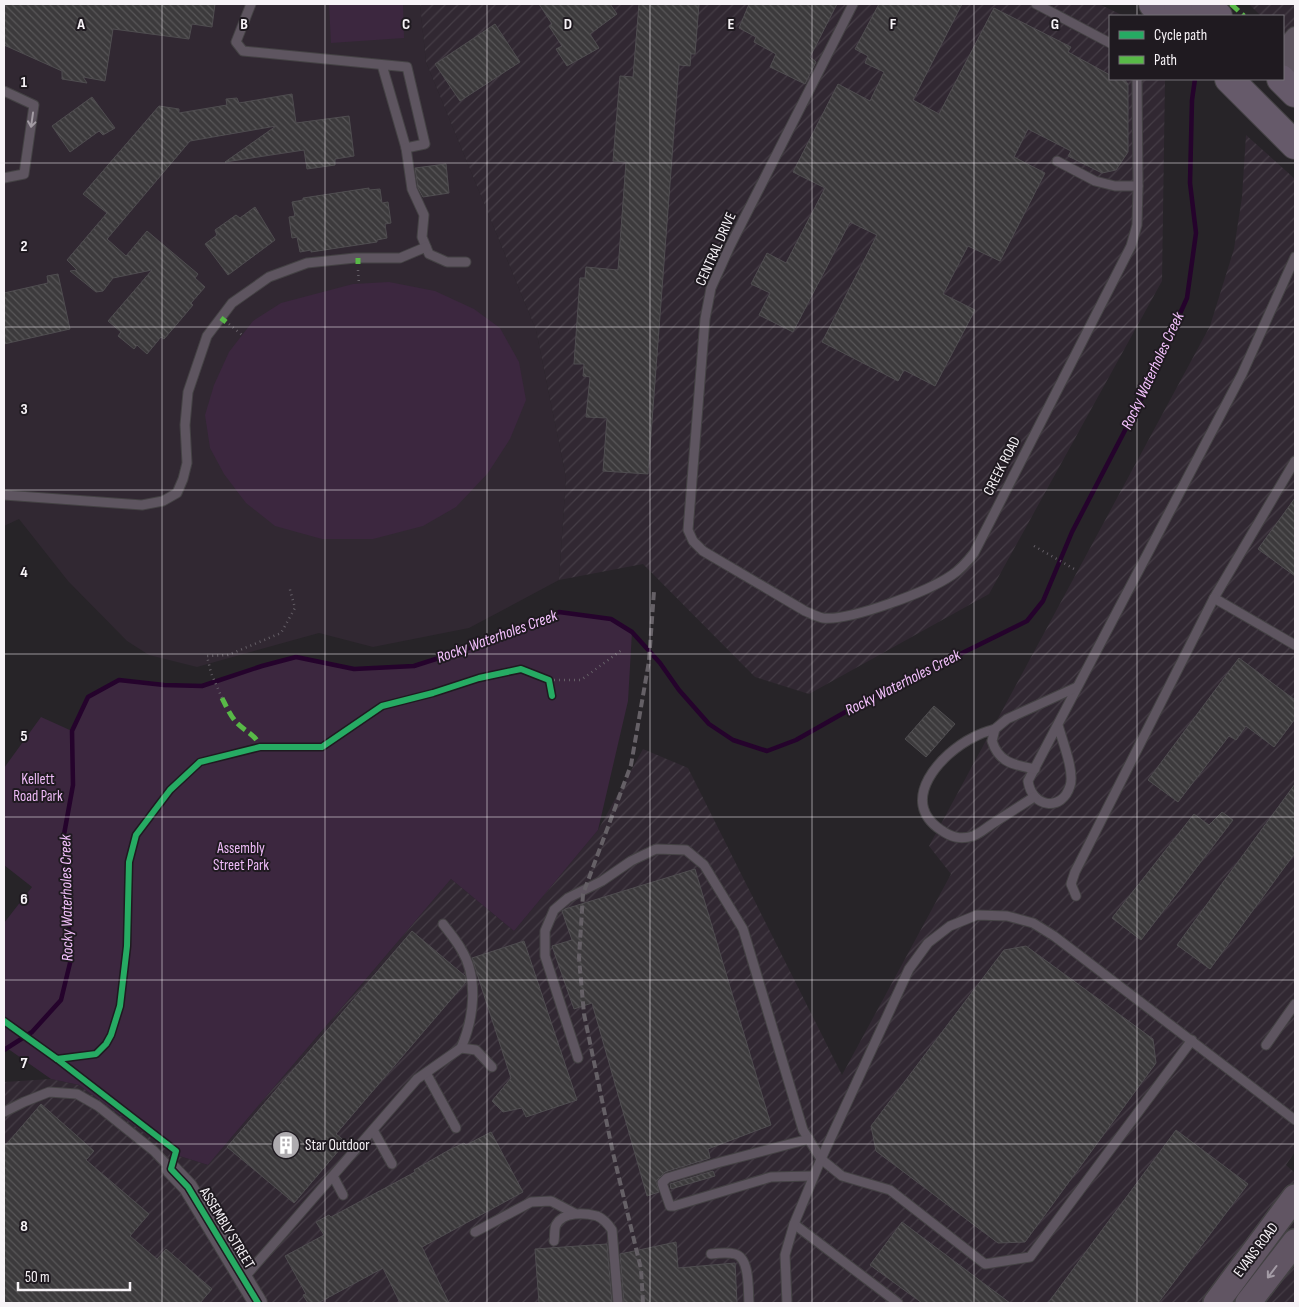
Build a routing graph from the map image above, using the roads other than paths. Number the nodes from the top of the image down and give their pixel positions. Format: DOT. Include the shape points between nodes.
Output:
graph roads {
  1 [pos="251,4"];
  2 [pos="853,4"];
  3 [pos="1036,4"];
  4 [pos="1205,4"];
  5 [pos="1160,9"];
  6 [pos="1187,15"];
  7 [pos="1217,15"];
  8 [pos="1290,40"];
  9 [pos="1109,42"];
  10 [pos="382,65"];
  11 [pos="1137,80"];
  12 [pos="1231,80"];
  13 [pos="1255,80"];
  14 [pos="1287,85"];
  15 [pos="4,91"];
  16 [pos="1295,125"];
  17 [pos="1295,145"];
  18 [pos="406,148"];
  19 [pos="1056,161"];
  20 [pos="4,178"];
  21 [pos="1138,186"];
  22 [pos="426,246"];
  23 [pos="1295,257"];
  24 [pos="466,262"];
  25 [pos="1295,461"];
  26 [pos="4,495"];
  27 [pos="688,530"];
  28 [pos="1214,598"];
  29 [pos="1295,646"];
  30 [pos="1078,686"];
  31 [pos="1058,725"];
  32 [pos="995,728"];
  33 [pos="1035,769"];
  34 [pos="1034,797"];
  35 [pos="1076,896"];
  36 [pos="443,924"];
  37 [pos="1295,1004"];
  38 [pos="1192,1040"];
  39 [pos="1266,1045"];
  40 [pos="461,1048"];
  41 [pos="578,1058"];
  42 [pos="492,1067"];
  43 [pos="426,1073"];
  44 [pos="4,1112"];
  45 [pos="1295,1120"];
  46 [pos="456,1128"];
  47 [pos="373,1130"];
  48 [pos="809,1140"];
  49 [pos="821,1159"];
  50 [pos="392,1164"];
  51 [pos="171,1169"];
  52 [pos="333,1176"];
  53 [pos="813,1176"];
  54 [pos="343,1195"];
  55 [pos="1295,1197"];
  56 [pos="574,1213"];
  57 [pos="794,1224"];
  58 [pos="475,1232"];
  59 [pos="554,1241"];
  60 [pos="1295,1242"];
  61 [pos="711,1254"];
  62 [pos="243,1279"];
  63 [pos="258,1303"];
  64 [pos="618,1303"];
  65 [pos="749,1303"];
  66 [pos="787,1303"];
  67 [pos="898,1303"];
  68 [pos="1216,1303"];
  69 [pos="1248,1303"];
  1 -- 10 [label="lane" via="236,42 243,51"];
  2 -- 27 [label="lane, CENTRAL DRIVE" via="711,288 705,319"];
  3 -- 9 [label="lane"];
  4 -- 7 [label="highway"];
  5 -- 6 [label="highway"];
  8 -- 14 [label="street" via="1285,56"];
  10 -- 18 [label="lane"];
  10 -- 18 [label="lane" via="407,67 425,144"];
  11 -- 21 [label="lane, CREEK ROAD"];
  12 -- 17 [label="highway"];
  13 -- 16 [label="highway"];
  15 -- 20 [label="lane, one-way" via="34,105 24,174"];
  18 -- 22 [label="lane" via="412,189 424,215 422,237"];
  19 -- 21 [label="lane" via="1095,181 1115,186"];
  21 -- 27 [label="lane, CREEK ROAD" via="1136,225 1131,246 974,553 964,566 930,588 887,604 823,618 805,611 702,551"];
  22 -- 24 [label="lane" via="429,254 447,262"];
  22 -- 26 [label="lane" via="400,258 355,258 308,264 269,277 232,303 208,336 188,392 185,425 188,463 177,492 163,501 142,505"];
  23 -- 30 [label="lane" via="1242,374"];
  25 -- 28 [label="lane"];
  28 -- 29 [label="lane"];
  28 -- 35 [label="lane" via="1075,872 1071,884"];
  30 -- 31 [label="lane"];
  30 -- 32 [label="lane" via="1007,719"];
  31 -- 33 [label="lane"];
  31 -- 34 [label="lane" via="1071,785 1059,801 1048,804"];
  32 -- 33 [label="lane" via="992,741 1000,756 1013,765"];
  32 -- 34 [label="lane" via="949,753 931,773 924,789 922,803 925,815 945,833 957,839 966,838"];
  33 -- 34 [label="lane" via="1028,781"];
  36 -- 40 [label="lane" via="462,950 472,981 472,1006 467,1035"];
  37 -- 39 [label="lane"];
  38 -- 45 [label="lane"];
  38 -- 49 [label="lane" via="1030,1257 985,1264 890,1190 842,1176"];
  38 -- 49 [label="lane" via="1033,923 1007,916 977,916 950,926 928,943 909,969"];
  40 -- 42 [label="lane" via="476,1050"];
  40 -- 43 [label="lane"];
  41 -- 48 [label="lane" via="545,956 545,931 554,910 568,898 656,849 686,850 704,865 743,929 803,1130"];
  43 -- 46 [label="lane"];
  43 -- 47 [label="lane" via="417,1079"];
  44 -- 51 [label="lane" via="49,1092 77,1094 98,1106 154,1151"];
  47 -- 50 [label="lane"];
  47 -- 52 [label="lane"];
  48 -- 49 [label="lane"];
  48 -- 53 [label="lane" via="717,1163 667,1178 662,1183 668,1203 674,1206 771,1177"];
  49 -- 53 [label="lane"];
  51 -- 62 [label="street, ASSEMBLY STREET" via="188,1186"];
  52 -- 54 [label="lane"];
  52 -- 62 [label="lane"];
  53 -- 57 [label="lane"];
  55 -- 68 [label="main road, EVANS ROAD"];
  56 -- 58 [label="lane" via="551,1201 531,1202"];
  56 -- 59 [label="lane" via="556,1224"];
  56 -- 64 [label="lane" via="598,1216 612,1230"];
  57 -- 66 [label="lane" via="785,1254"];
  57 -- 67 [label="lane"];
  60 -- 69 [label="main road, EVANS ROAD, one-way"];
  61 -- 65 [label="lane" via="737,1254 743,1258"];
  62 -- 63 [label="street, ASSEMBLY STREET"];
}
